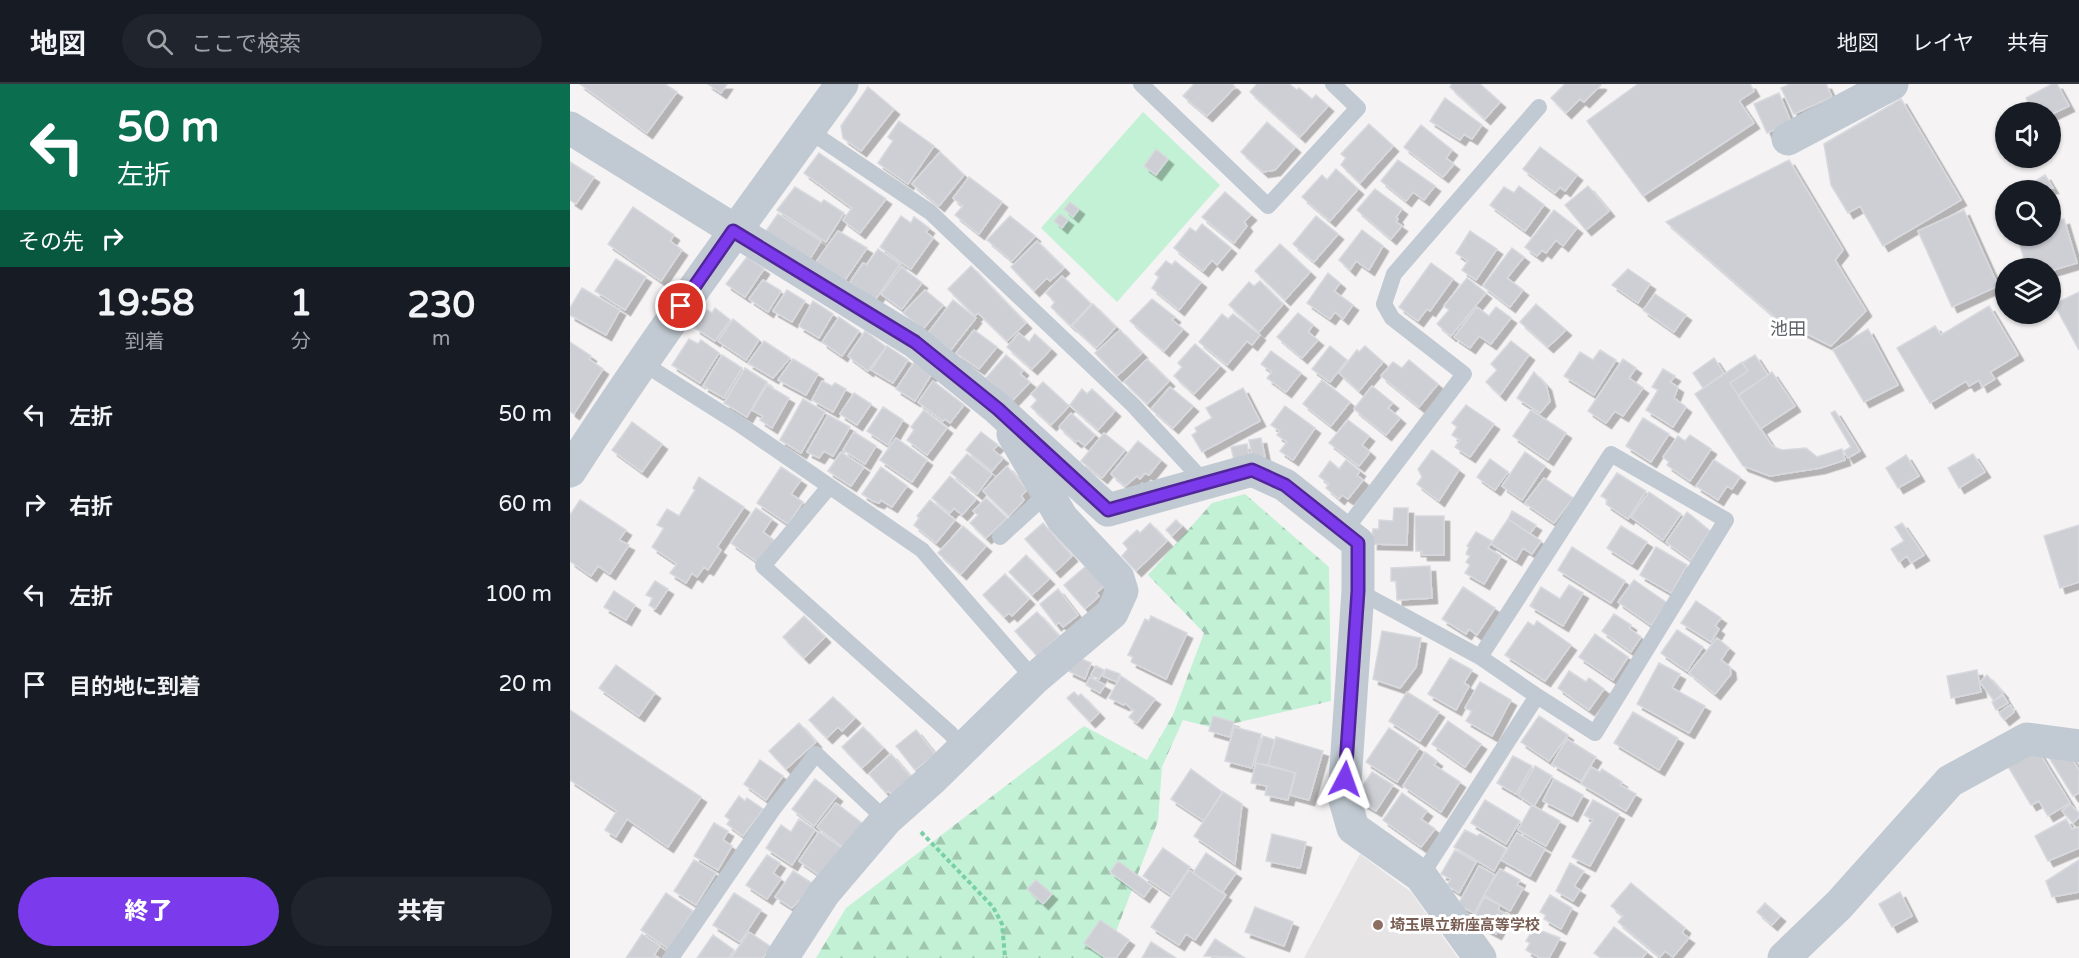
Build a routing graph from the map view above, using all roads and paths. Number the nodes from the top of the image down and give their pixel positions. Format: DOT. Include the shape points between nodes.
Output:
graph roads {
  1 [pos="842,84"];
  2 [pos="1141,84"];
  3 [pos="1333,84"];
  4 [pos="1887,86"];
  5 [pos="1539,107"];
  6 [pos="570,128"];
  7 [pos="808,130"];
  8 [pos="1788,140"];
  9 [pos="733,231"];
  10 [pos="641,362"];
  11 [pos="998,409"];
  12 [pos="570,471"];
  13 [pos="1206,484"];
  14 [pos="829,487"];
  15 [pos="1047,494"];
  16 [pos="1343,533"];
  17 [pos="1000,537"];
  18 [pos="1358,591"];
  19 [pos="1480,657"];
  20 [pos="1034,679"];
  21 [pos="1537,696"];
  22 [pos="962,747"];
  23 [pos="2079,747"];
  24 [pos="892,814"];
  25 [pos="1420,876"];
  26 [pos="671,958"];
  27 [pos="782,958"];
  28 [pos="1003,958"];
  29 [pos="1480,958"];
  30 [pos="1784,958"];
  1 -- 7 [label="street"];
  2 -- 3 [label="lane" via="1268,206 1358,108"];
  4 -- 8 [label="street"];
  5 -- 16 [label="lane" via="1394,274 1384,304 1392,318 1464,374"];
  6 -- 9 [label="street"];
  7 -- 9 [label="street"];
  7 -- 13 [label="lane" via="930,212 1133,405"];
  9 -- 10 [label="street"];
  9 -- 11 [label="street" via="915,342"];
  10 -- 12 [label="street"];
  10 -- 14 [label="lane"];
  11 -- 13 [label="street" via="1108,510"];
  11 -- 15 [label="street"];
  13 -- 16 [label="street" via="1252,470 1285,485"];
  14 -- 20 [label="lane" via="922,550"];
  14 -- 22 [label="lane" via="763,566"];
  15 -- 17 [label="lane"];
  15 -- 20 [label="street" via="1062,518 1118,578 1122,591 1112,612"];
  16 -- 18 [label="street" via="1358,543"];
  18 -- 19 [label="lane"];
  18 -- 25 [label="street" via="1344,797 1353,828"];
  19 -- 21 [label="lane"];
  19 -- 21 [label="lane" via="1611,454 1726,520 1595,733"];
  20 -- 22 [label="street"];
  21 -- 25 [label="lane"];
  22 -- 24 [label="street"];
  23 -- 30 [label="street" via="2027,739 1950,781 1839,904"];
  24 -- 26 [label="lane" via="816,754"];
  24 -- 27 [label="street" via="824,893"];
  24 -- 28 [label="path" via="993,907 1002,924"];
  25 -- 29 [label="street"];
}
